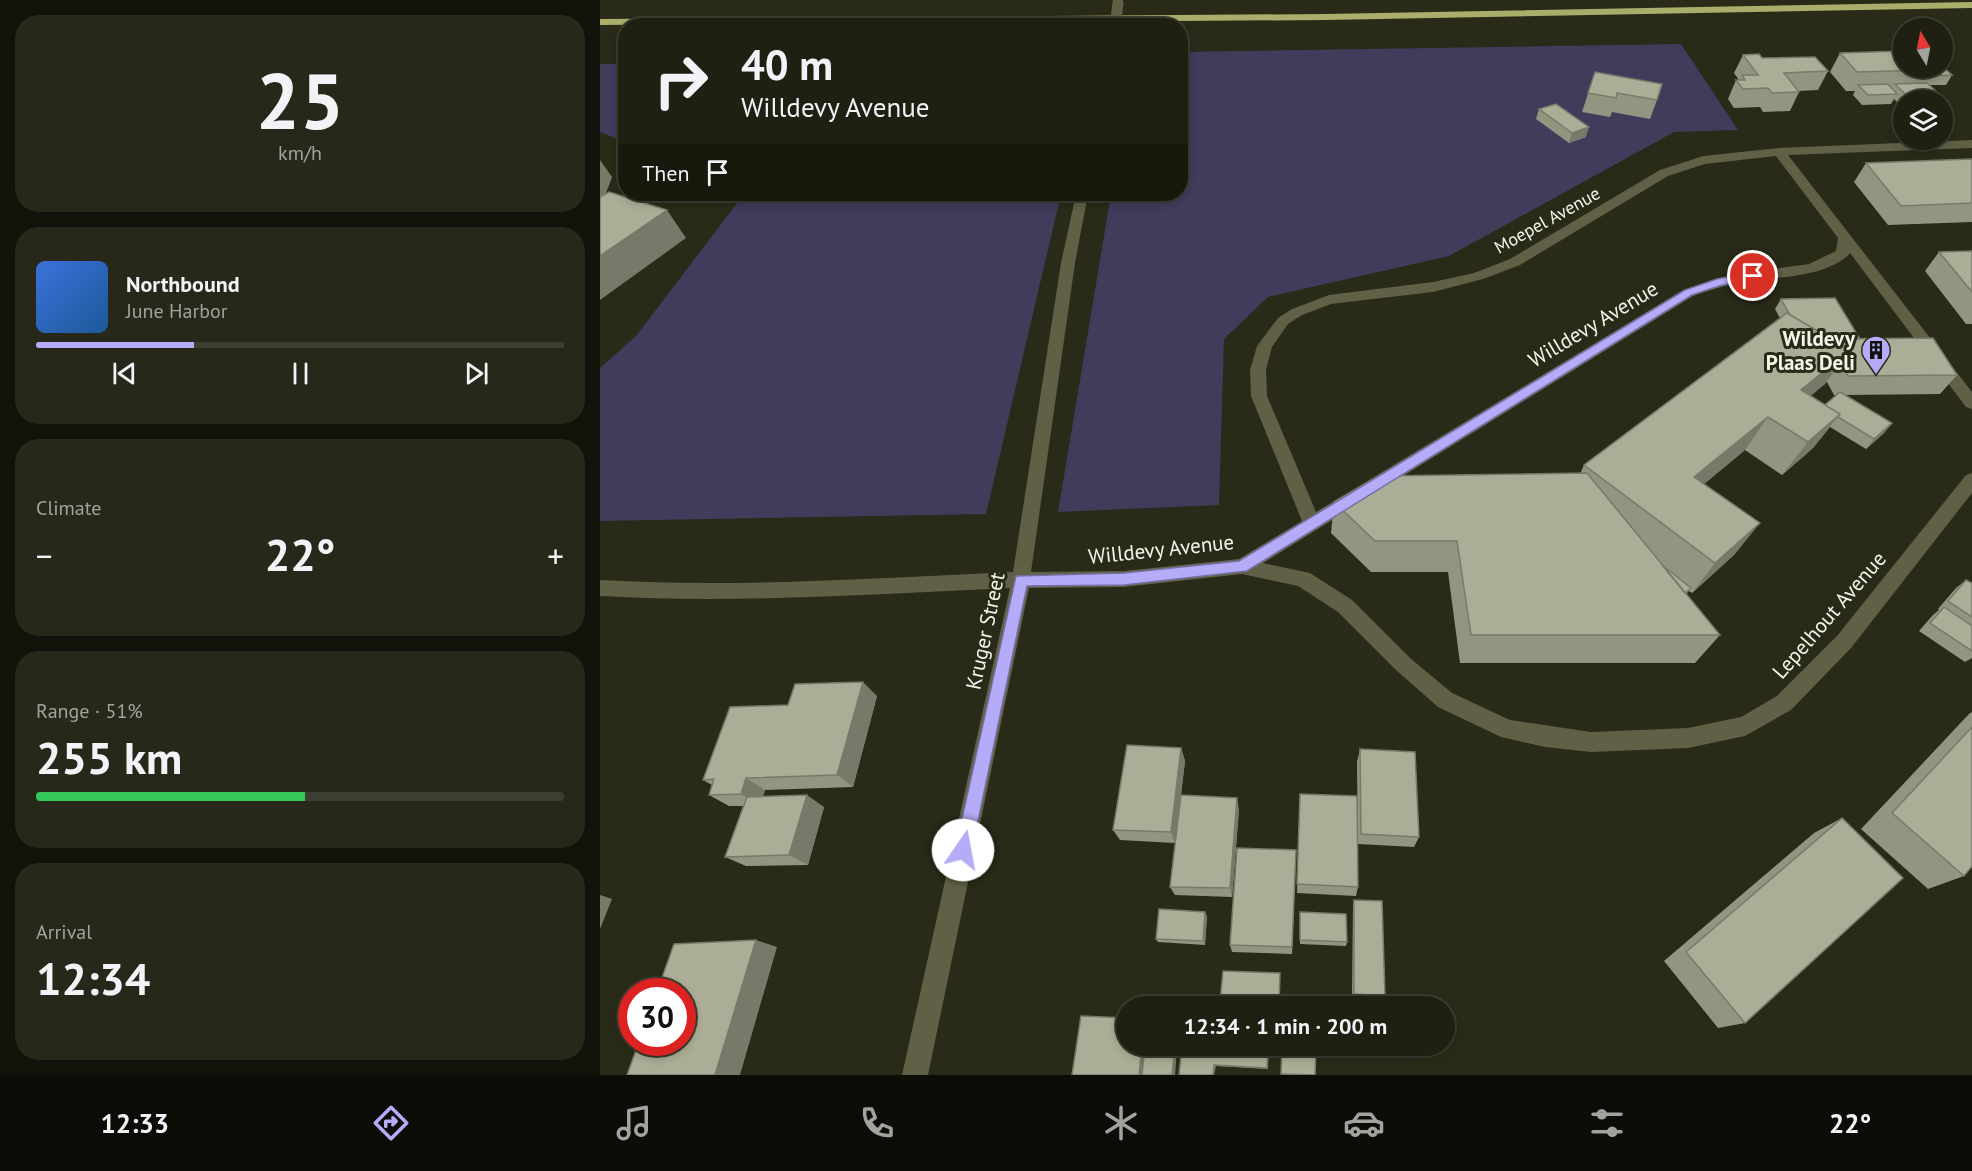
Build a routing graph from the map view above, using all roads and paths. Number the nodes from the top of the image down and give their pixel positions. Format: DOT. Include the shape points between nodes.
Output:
graph roads {
  1 [pos="1118,2"];
  2 [pos="1972,5"];
  3 [pos="1116,18"];
  4 [pos="1181,18"];
  5 [pos="600,22"];
  6 [pos="618,22"];
  7 [pos="1972,144"];
  8 [pos="1779,152"];
  9 [pos="1081,201"];
  10 [pos="1845,237"];
  11 [pos="1972,403"];
  12 [pos="1972,480"];
  13 [pos="1311,522"];
  14 [pos="1242,566"];
  15 [pos="1021,580"];
  16 [pos="600,588"];
  17 [pos="915,1075"];
  1 -- 3 [label="street, bridge"];
  2 -- 4 [label="highway"];
  5 -- 6 [label="highway"];
  7 -- 8 [label="street, Moepel Avenue"];
  8 -- 10 [label="street"];
  8 -- 13 [label="street, Moepel Avenue" via="1703,160 1676,168 1515,262 1478,276 1433,287 1329,300 1283,321 1265,346 1258,370 1259,396"];
  9 -- 15 [label="street, Kruger Street"];
  10 -- 11 [label="street"];
  10 -- 13 [label="street, Willdevy Avenue" via="1843,253 1810,270 1753,276 1688,292"];
  12 -- 14 [label="street, Lepelhout Avenue" via="1844,642 1784,703 1745,726 1688,738 1591,742 1508,730 1445,700 1345,606 1303,579"];
  13 -- 14 [label="street, Willdevy Avenue"];
  14 -- 15 [label="street, Willdevy Avenue" via="1124,579"];
  15 -- 16 [label="street, Willdevy Avenue" via="794,590"];
  15 -- 17 [label="street, Kruger Street"];
}
